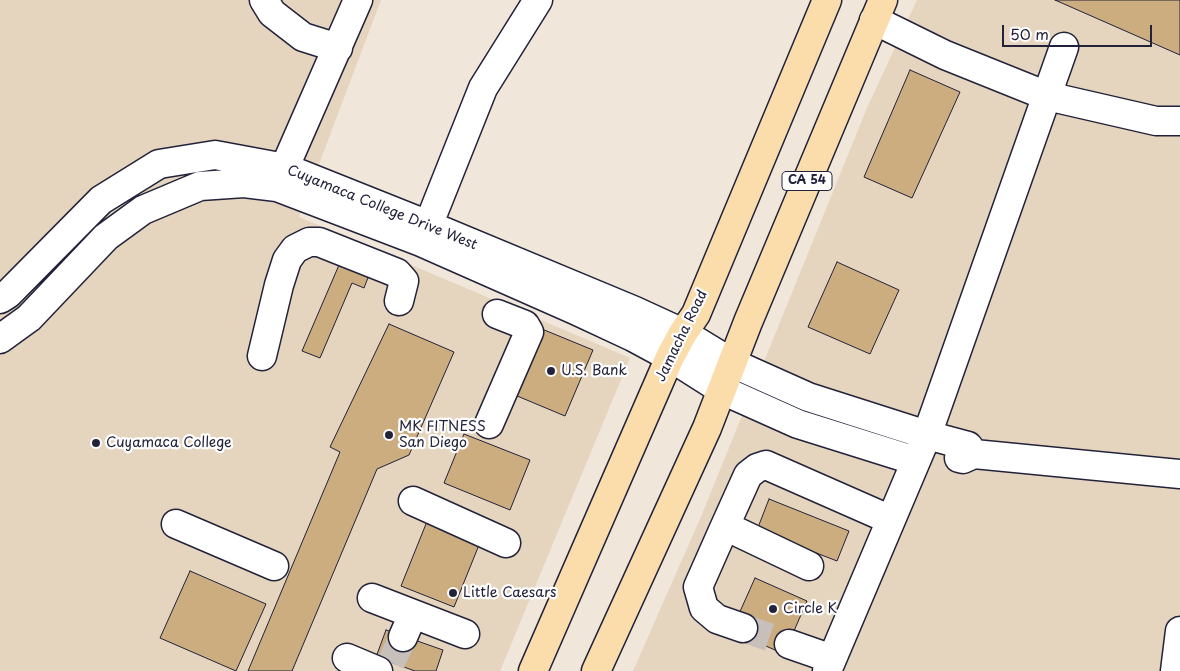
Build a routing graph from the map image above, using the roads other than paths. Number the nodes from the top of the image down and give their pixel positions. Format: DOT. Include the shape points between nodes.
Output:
graph roads {
  1 [pos="264,0"];
  2 [pos="358,0"];
  3 [pos="538,0"];
  4 [pos="828,0"];
  5 [pos="879,10"];
  6 [pos="1064,47"];
  7 [pos="338,48"];
  8 [pos="1047,96"];
  9 [pos="1180,121"];
  10 [pos="281,177"];
  11 [pos="424,234"];
  12 [pos="0,300"];
  13 [pos="400,301"];
  14 [pos="497,314"];
  15 [pos="683,333"];
  16 [pos="0,339"];
  17 [pos="262,356"];
  18 [pos="670,357"];
  19 [pos="732,363"];
  20 [pos="722,390"];
  21 [pos="488,424"];
  22 [pos="921,449"];
  23 [pos="1180,474"];
  24 [pos="413,500"];
  25 [pos="891,520"];
  26 [pos="176,524"];
  27 [pos="725,526"];
  28 [pos="506,543"];
  29 [pos="274,566"];
  30 [pos="809,566"];
  31 [pos="372,598"];
  32 [pos="743,628"];
  33 [pos="1180,630"];
  34 [pos="465,634"];
  35 [pos="789,644"];
  36 [pos="347,658"];
  37 [pos="830,665"];
  38 [pos="386,668"];
  39 [pos="533,671"];
  40 [pos="596,671"];
  41 [pos="1176,671"];
  1 -- 7 [label="street" via="272,13 303,37"];
  2 -- 7 [label="street"];
  3 -- 11 [label="street" via="484,88"];
  4 -- 15 [label="main road, Jamacha Road" via="696,314"];
  5 -- 8 [label="street" via="945,55"];
  5 -- 19 [label="main road, CA 54"];
  6 -- 8 [label="street"];
  7 -- 10 [label="street"];
  8 -- 9 [label="street" via="1156,121"];
  8 -- 22 [label="street"];
  10 -- 11 [label="street, Cuyamaca College Drive West"];
  10 -- 12 [label="street, Cuyamaca College Drive West" via="215,155 159,164 100,200"];
  10 -- 16 [label="street, Cuyamaca College Drive West" via="200,186 143,210 106,237 29,318"];
  11 -- 15 [label="street, Cuyamaca College Drive West" via="635,311"];
  11 -- 18 [label="street, Cuyamaca College Drive West"];
  13 -- 17 [label="street" via="404,281 397,273 319,242 309,242 295,249 287,260"];
  14 -- 21 [label="street" via="525,325 529,332"];
  15 -- 18 [label="main road, Jamacha Road"];
  15 -- 19 [label="street, Cuyamaca College Drive West"];
  18 -- 20 [label="street, Cuyamaca College Drive West"];
  18 -- 39 [label="main road, Jamacha Road"];
  19 -- 20 [label="main road, CA 54"];
  19 -- 22 [label="street, Cuyamaca College Drive West"];
  20 -- 22 [label="street, Cuyamaca College Drive West" via="798,424"];
  20 -- 40 [label="main road, CA 54"];
  22 -- 23 [label="street" via="963,459 974,454"];
  22 -- 25 [label="street"];
  24 -- 28 [label="street"];
  25 -- 27 [label="street" via="766,465 748,476"];
  25 -- 37 [label="street"];
  26 -- 29 [label="street"];
  27 -- 30 [label="street"];
  27 -- 32 [label="street" via="698,588 704,608 717,618"];
  31 -- 34 [label="street" via="408,625"];
  33 -- 41 [label="street"];
  35 -- 37 [label="street"];
  36 -- 38 [label="street"];
}
